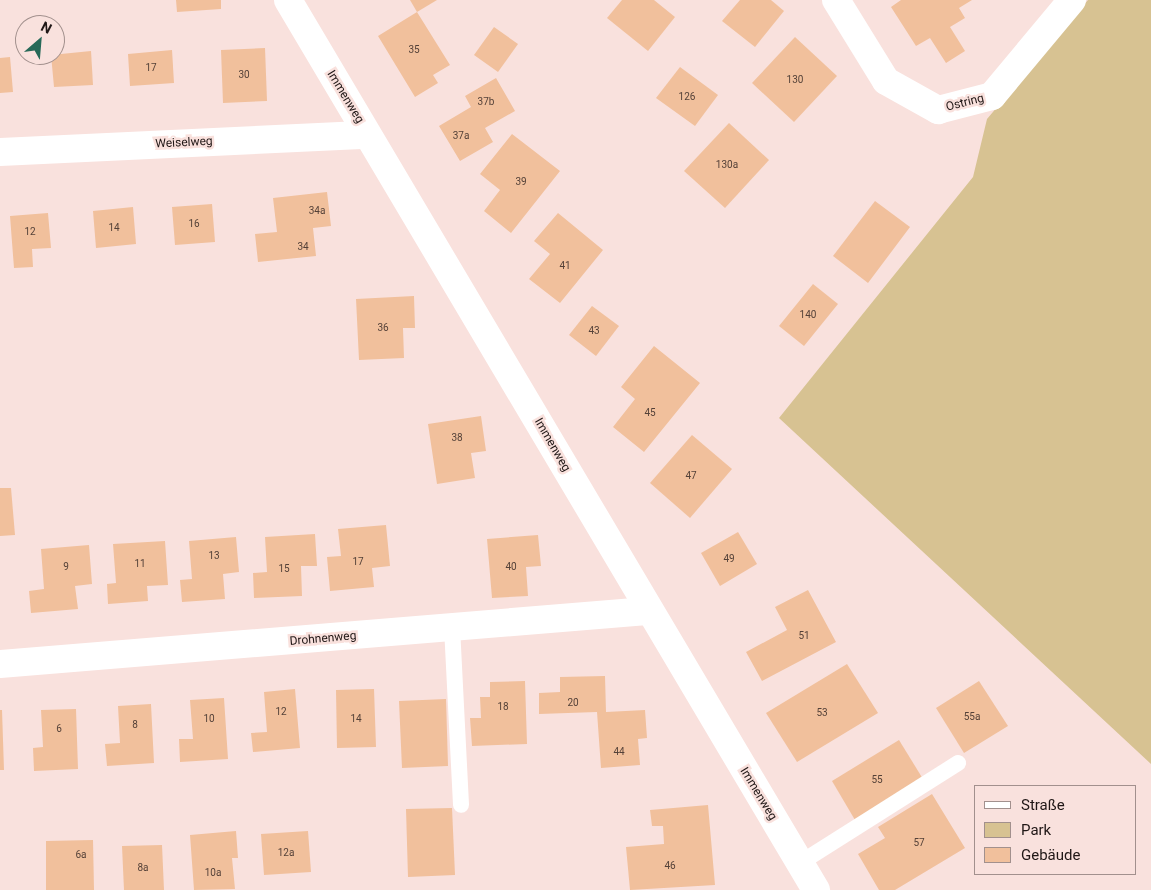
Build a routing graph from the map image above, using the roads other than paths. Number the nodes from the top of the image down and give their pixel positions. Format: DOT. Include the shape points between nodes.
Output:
graph roads {
  1 [pos="288,0"];
  2 [pos="836,0"];
  3 [pos="1072,0"];
  4 [pos="367,135"];
  5 [pos="0,152"];
  6 [pos="647,610"];
  7 [pos="452,627"];
  8 [pos="0,664"];
  9 [pos="958,763"];
  10 [pos="461,805"];
  11 [pos="800,863"];
  12 [pos="816,890"];
  1 -- 4 [label="street, Immenweg"];
  2 -- 3 [label="street, Ostring" via="886,80 938,110 992,96"];
  4 -- 5 [label="street, Weiselweg"];
  4 -- 6 [label="street, Immenweg" via="508,367"];
  6 -- 7 [label="street, Drohnenweg"];
  6 -- 11 [label="street, Immenweg"];
  7 -- 8 [label="street, Drohnenweg"];
  7 -- 10 [label="lane"];
  9 -- 11 [label="lane"];
  11 -- 12 [label="street, Immenweg"];
}
